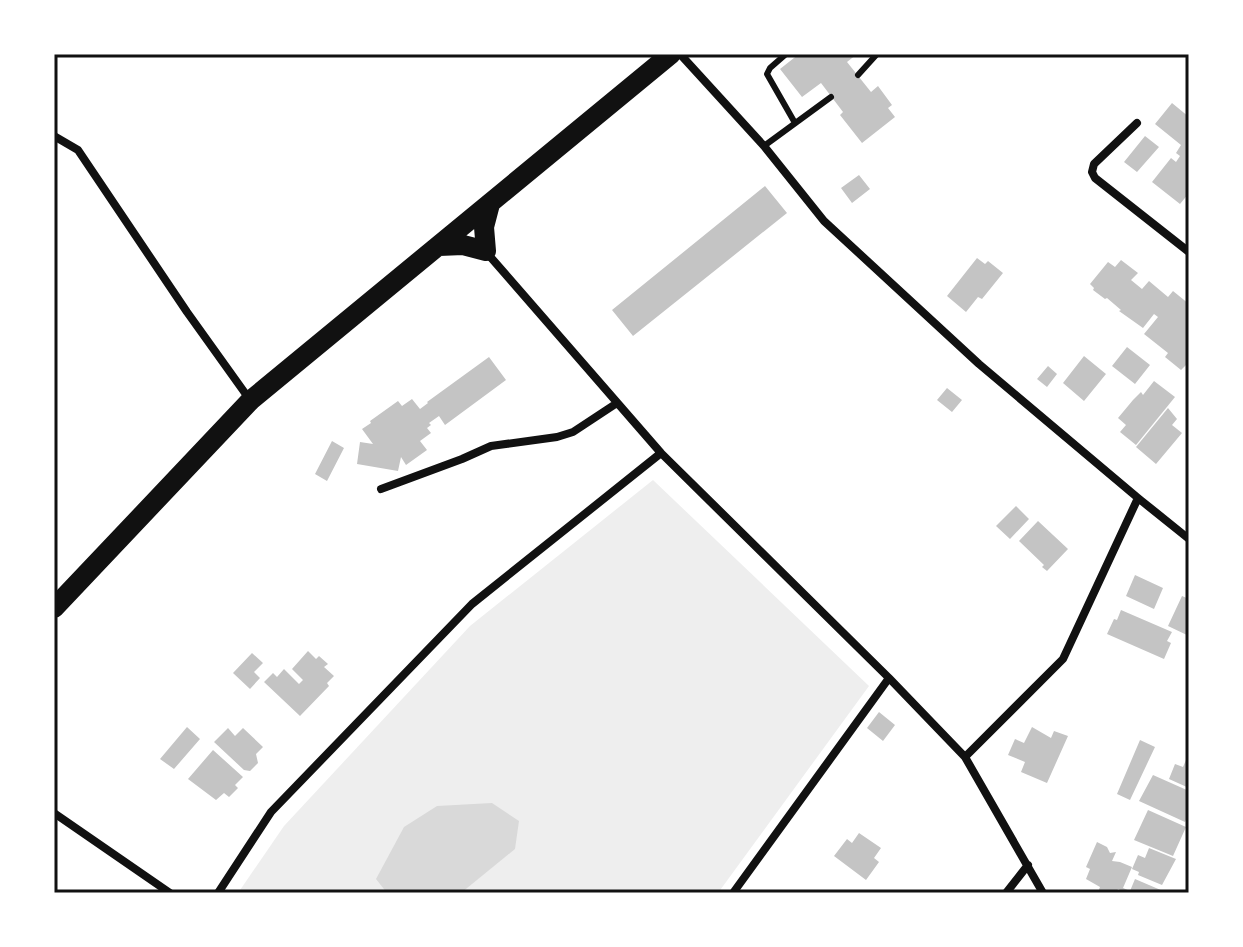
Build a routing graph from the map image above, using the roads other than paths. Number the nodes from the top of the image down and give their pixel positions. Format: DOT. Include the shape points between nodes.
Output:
graph roads {
  1 [pos="671,54"];
  2 [pos="680,54"];
  3 [pos="786,54"];
  4 [pos="877,54"];
  5 [pos="858,75"];
  6 [pos="831,97"];
  7 [pos="795,123"];
  8 [pos="1137,123"];
  9 [pos="54,136"];
  10 [pos="764,146"];
  11 [pos="490,204"];
  12 [pos="463,226"];
  13 [pos="439,246"];
  14 [pos="486,251"];
  15 [pos="1189,252"];
  16 [pos="251,400"];
  17 [pos="617,403"];
  18 [pos="661,453"];
  19 [pos="381,489"];
  20 [pos="1138,498"];
  21 [pos="1189,539"];
  22 [pos="54,608"];
  23 [pos="889,678"];
  24 [pos="965,757"];
  25 [pos="54,813"];
  26 [pos="1028,865"];
  27 [pos="170,893"];
  28 [pos="218,893"];
  29 [pos="733,893"];
  30 [pos="1006,893"];
  31 [pos="1043,893"];
  1 -- 11 [label="main road"];
  2 -- 10 [label="street"];
  3 -- 7 [label="lane" via="767,74"];
  4 -- 5 [label="lane"];
  6 -- 7 [label="lane"];
  7 -- 10 [label="lane"];
  8 -- 15 [label="street" via="1092,172"];
  9 -- 16 [label="street" via="78,150"];
  10 -- 20 [label="street" via="824,221 979,364"];
  11 -- 12 [label="main road"];
  11 -- 14 [label="main road" via="484,227"];
  12 -- 13 [label="main road"];
  12 -- 14 [label="street"];
  13 -- 14 [label="main road"];
  13 -- 16 [label="main road"];
  14 -- 17 [label="street"];
  16 -- 22 [label="main road"];
  17 -- 18 [label="street"];
  17 -- 19 [label="street" via="573,432 491,446"];
  18 -- 23 [label="street"];
  18 -- 28 [label="street" via="472,604 271,812"];
  20 -- 21 [label="street"];
  20 -- 24 [label="street" via="1063,659"];
  23 -- 24 [label="street"];
  23 -- 29 [label="street"];
  24 -- 26 [label="street"];
  25 -- 27 [label="street"];
  26 -- 30 [label="street"];
  26 -- 31 [label="street"];
}
